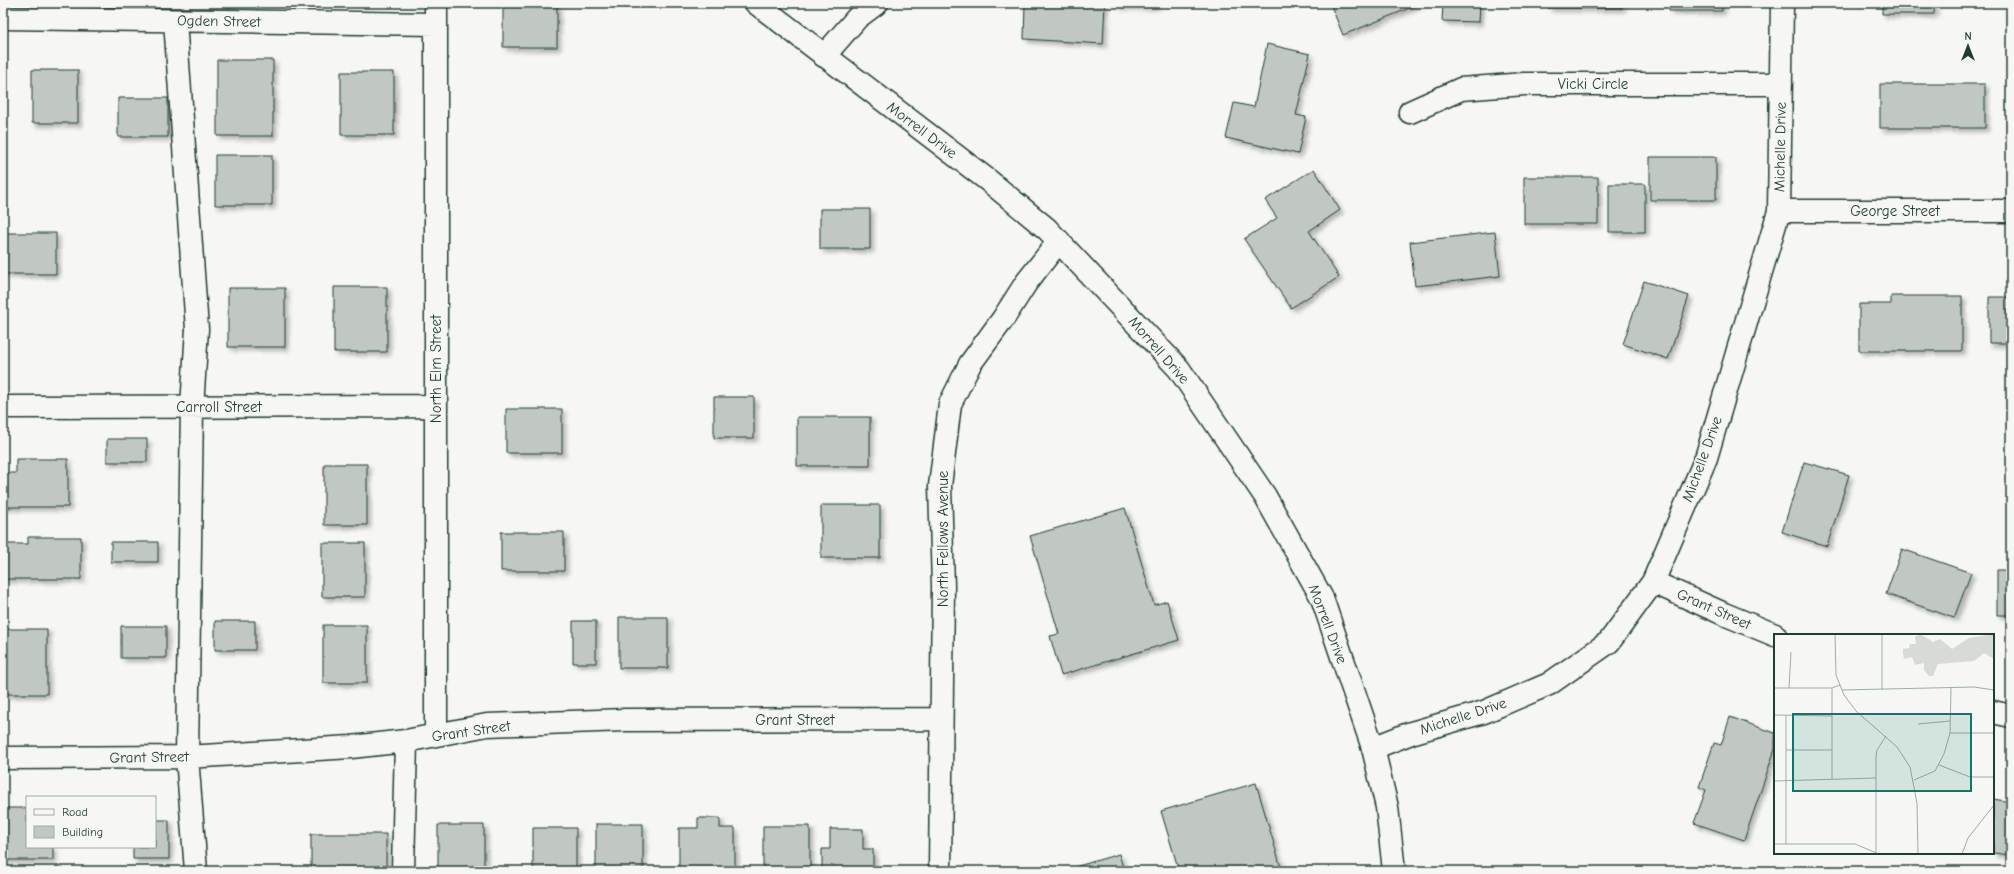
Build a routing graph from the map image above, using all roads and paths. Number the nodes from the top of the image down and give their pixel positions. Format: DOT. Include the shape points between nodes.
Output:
graph roads {
  1 [pos="756,3"];
  2 [pos="877,3"];
  3 [pos="1782,3"];
  4 [pos="436,13"];
  5 [pos="3,18"];
  6 [pos="175,21"];
  7 [pos="824,56"];
  8 [pos="1781,84"];
  9 [pos="1410,112"];
  10 [pos="1779,211"];
  11 [pos="2011,211"];
  12 [pos="1059,241"];
  13 [pos="436,406"];
  14 [pos="192,407"];
  15 [pos="3,408"];
  16 [pos="1653,582"];
  17 [pos="1774,635"];
  18 [pos="1994,712"];
  19 [pos="2011,716"];
  20 [pos="940,719"];
  21 [pos="436,735"];
  22 [pos="406,741"];
  23 [pos="1373,748"];
  24 [pos="187,757"];
  25 [pos="3,758"];
  26 [pos="196,871"];
  27 [pos="403,871"];
  28 [pos="940,871"];
  29 [pos="1394,871"];
  1 -- 7 [label="street, Morrell Drive"];
  2 -- 7 [label="street" via="857,18"];
  3 -- 8 [label="street, Michelle Drive"];
  4 -- 6 [label="street, Ogden Street"];
  4 -- 13 [label="street, North Elm Street"];
  5 -- 6 [label="street, Ogden Street"];
  6 -- 14 [label="street" via="197,329"];
  7 -- 12 [label="street, Morrell Drive" via="989,181"];
  8 -- 9 [label="street, Vicki Circle" via="1524,84 1461,89"];
  8 -- 10 [label="street, Michelle Drive"];
  10 -- 11 [label="street, George Street"];
  10 -- 16 [label="street, Michelle Drive" via="1706,458"];
  12 -- 20 [label="street, North Fellows Avenue" via="1026,283 970,364 950,404 940,486 943,586"];
  12 -- 23 [label="street, Morrell Drive" via="1180,369 1264,496 1322,598"];
  13 -- 14 [label="street, Carroll Street"];
  13 -- 21 [label="street, North Elm Street"];
  14 -- 15 [label="street, Carroll Street"];
  14 -- 24 [label="street"];
  16 -- 17 [label="street, Grant Street"];
  16 -- 23 [label="street, Michelle Drive" via="1608,642 1549,684 1484,712 1411,732"];
  18 -- 19 [label="street"];
  20 -- 21 [label="street, Grant Street" via="617,721 487,725"];
  20 -- 28 [label="street, North Fellows Avenue"];
  21 -- 22 [label="street, Grant Street"];
  22 -- 24 [label="street, Grant Street" via="351,748"];
  22 -- 27 [label="street"];
  23 -- 29 [label="street, Morrell Drive" via="1387,807"];
  24 -- 25 [label="street, Grant Street"];
  24 -- 26 [label="street"];
}
